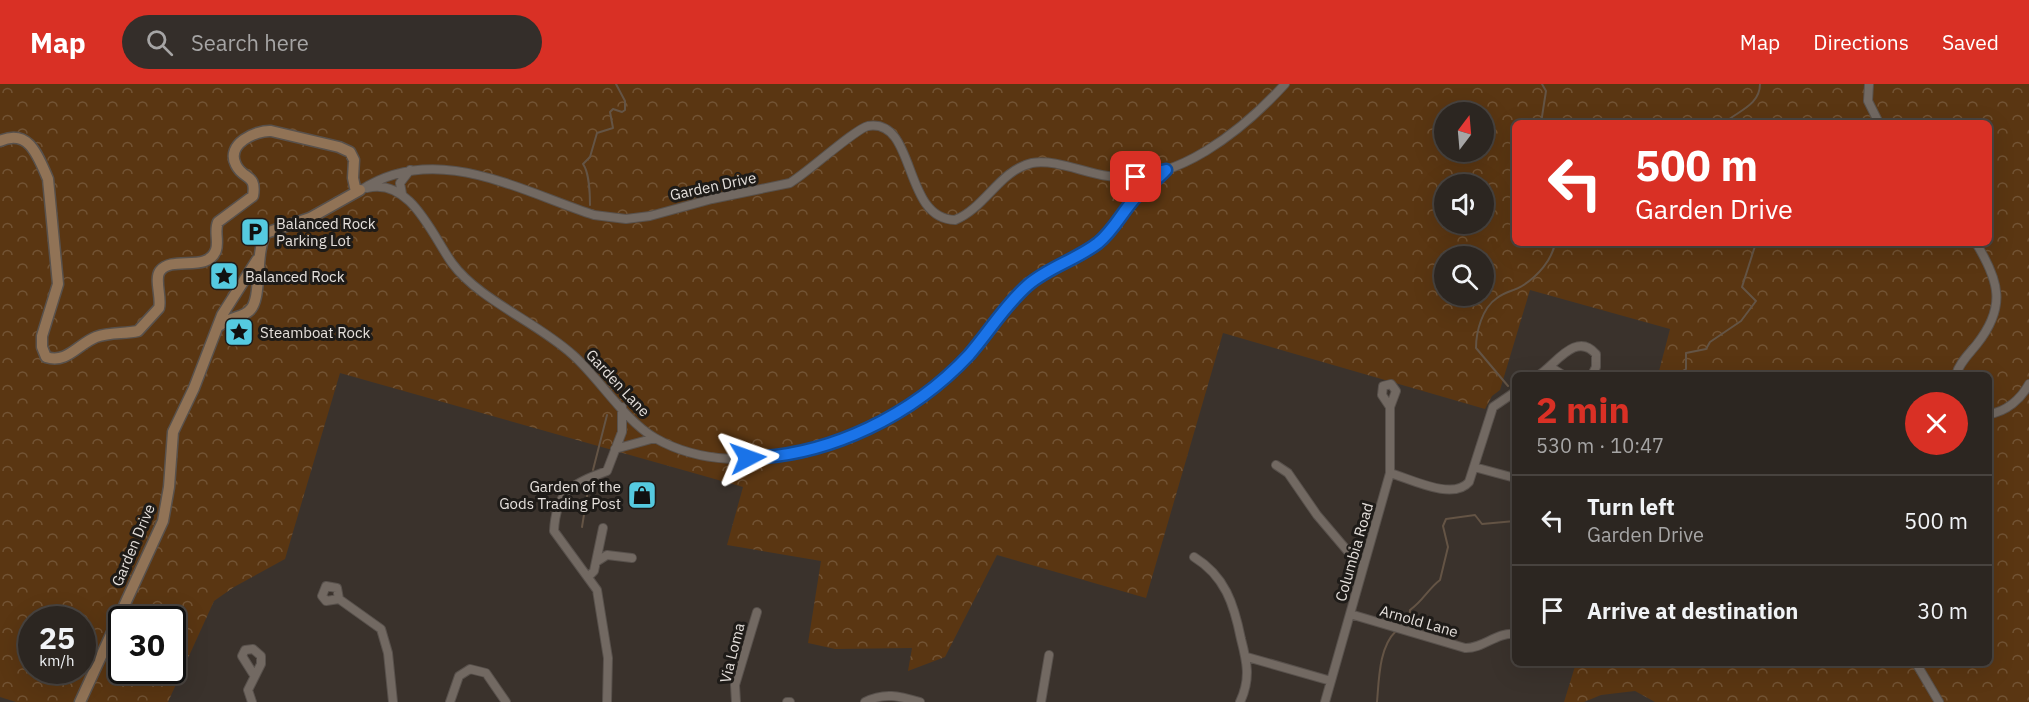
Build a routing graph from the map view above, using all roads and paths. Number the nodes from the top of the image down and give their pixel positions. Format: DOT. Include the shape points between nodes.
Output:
graph roads {
  1 [pos="1285,84"];
  2 [pos="1869,84"];
  3 [pos="1878,120"];
  4 [pos="0,141"];
  5 [pos="411,169"];
  6 [pos="1166,170"];
  7 [pos="1125,178"];
  8 [pos="359,191"];
  9 [pos="402,194"];
  10 [pos="1136,197"];
  11 [pos="1977,246"];
  12 [pos="257,260"];
  13 [pos="216,328"];
  14 [pos="1550,367"];
  15 [pos="1543,372"];
  16 [pos="1558,372"];
  17 [pos="1594,372"];
  18 [pos="1957,372"];
  19 [pos="2029,384"];
  20 [pos="1512,394"];
  21 [pos="622,407"];
  22 [pos="1390,408"];
  23 [pos="1992,413"];
  24 [pos="655,438"];
  25 [pos="615,449"];
  26 [pos="1276,465"];
  27 [pos="1474,467"];
  28 [pos="1390,473"];
  29 [pos="1512,477"];
  30 [pos="603,528"];
  31 [pos="1194,557"];
  32 [pos="632,558"];
  33 [pos="596,562"];
  34 [pos="1362,567"];
  35 [pos="589,576"];
  36 [pos="339,599"];
  37 [pos="756,612"];
  38 [pos="1350,614"];
  39 [pos="1512,634"];
  40 [pos="1049,655"];
  41 [pos="1247,657"];
  42 [pos="1918,666"];
  43 [pos="254,675"];
  44 [pos="1331,681"];
  45 [pos="80,702"];
  46 [pos="252,702"];
  47 [pos="393,702"];
  48 [pos="450,702"];
  49 [pos="506,702"];
  50 [pos="607,702"];
  51 [pos="735,702"];
  52 [pos="865,702"];
  53 [pos="920,702"];
  54 [pos="1041,702"];
  55 [pos="1240,702"];
  56 [pos="1325,702"];
  57 [pos="1939,702"];
  1 -- 6 [label="street, Garden Drive" via="1244,124 1197,156"];
  2 -- 3 [label="street" via="1868,101"];
  4 -- 8 [label="street" via="15,136 23,138 48,179 58,284 42,347 46,357 54,360 66,357 94,338 138,331 159,308 160,270 211,257 216,250 218,222 253,196 255,186 250,177 236,168 234,160 235,151 249,135 271,131 350,152"];
  5 -- 7 [label="street, Garden Drive" via="491,178 594,215 637,218 790,183 868,126 893,134 928,206 946,220 971,212 1015,170 1033,163"];
  5 -- 8 [label="street, Garden Drive"];
  5 -- 9 [label="street" via="400,183"];
  6 -- 7 [label="street, Garden Drive"];
  6 -- 10 [label="street, Garden Lane"];
  7 -- 10 [label="street"];
  8 -- 9 [label="street" via="377,186"];
  8 -- 12 [label="street, Garden Drive" via="310,218 266,232"];
  9 -- 21 [label="street, Garden Lane" via="468,281 559,343"];
  10 -- 24 [label="street, Garden Lane" via="1097,243 1026,286 948,375 887,419 834,442 760,458 695,453"];
  11 -- 18 [label="street" via="1994,280 1996,315"];
  12 -- 13 [label="street, Garden Drive"];
  12 -- 13 [label="street, Garden Drive" via="253,307"];
  13 -- 45 [label="street, Garden Drive" via="173,432 163,521"];
  14 -- 15 [label="street"];
  14 -- 16 [label="street"];
  14 -- 17 [label="street" via="1570,348 1585,346 1596,354"];
  19 -- 23 [label="street" via="2011,405"];
  20 -- 27 [label="street" via="1493,406"];
  21 -- 24 [label="street, Garden Lane"];
  21 -- 25 [label="street" via="622,432"];
  22 -- 28 [label="street, Columbia Road"];
  24 -- 25 [label="street"];
  25 -- 35 [label="street" via="607,471 568,489 555,514 554,531"];
  26 -- 34 [label="street" via="1288,473 1317,515"];
  27 -- 28 [label="street" via="1469,482 1459,490"];
  27 -- 29 [label="street"];
  28 -- 34 [label="street, Columbia Road"];
  30 -- 33 [label="street"];
  31 -- 41 [label="street" via="1213,571 1224,586"];
  32 -- 33 [label="street" via="607,555"];
  33 -- 35 [label="street"];
  34 -- 38 [label="street, Columbia Road"];
  35 -- 50 [label="street" via="597,590 604,631 609,675"];
  36 -- 47 [label="street" via="381,629 388,653"];
  37 -- 51 [label="street, Via Loma" via="735,685"];
  38 -- 39 [label="street, Arnold Lane" via="1465,648"];
  38 -- 44 [label="street, Columbia Road"];
  40 -- 54 [label="street"];
  41 -- 44 [label="street"];
  41 -- 55 [label="street" via="1247,684"];
  42 -- 57 [label="street"];
  43 -- 46 [label="street" via="248,690"];
  44 -- 56 [label="street, Columbia Road"];
  48 -- 49 [label="street" via="459,676 470,669 486,673"];
  52 -- 53 [label="street" via="890,694"];
}
